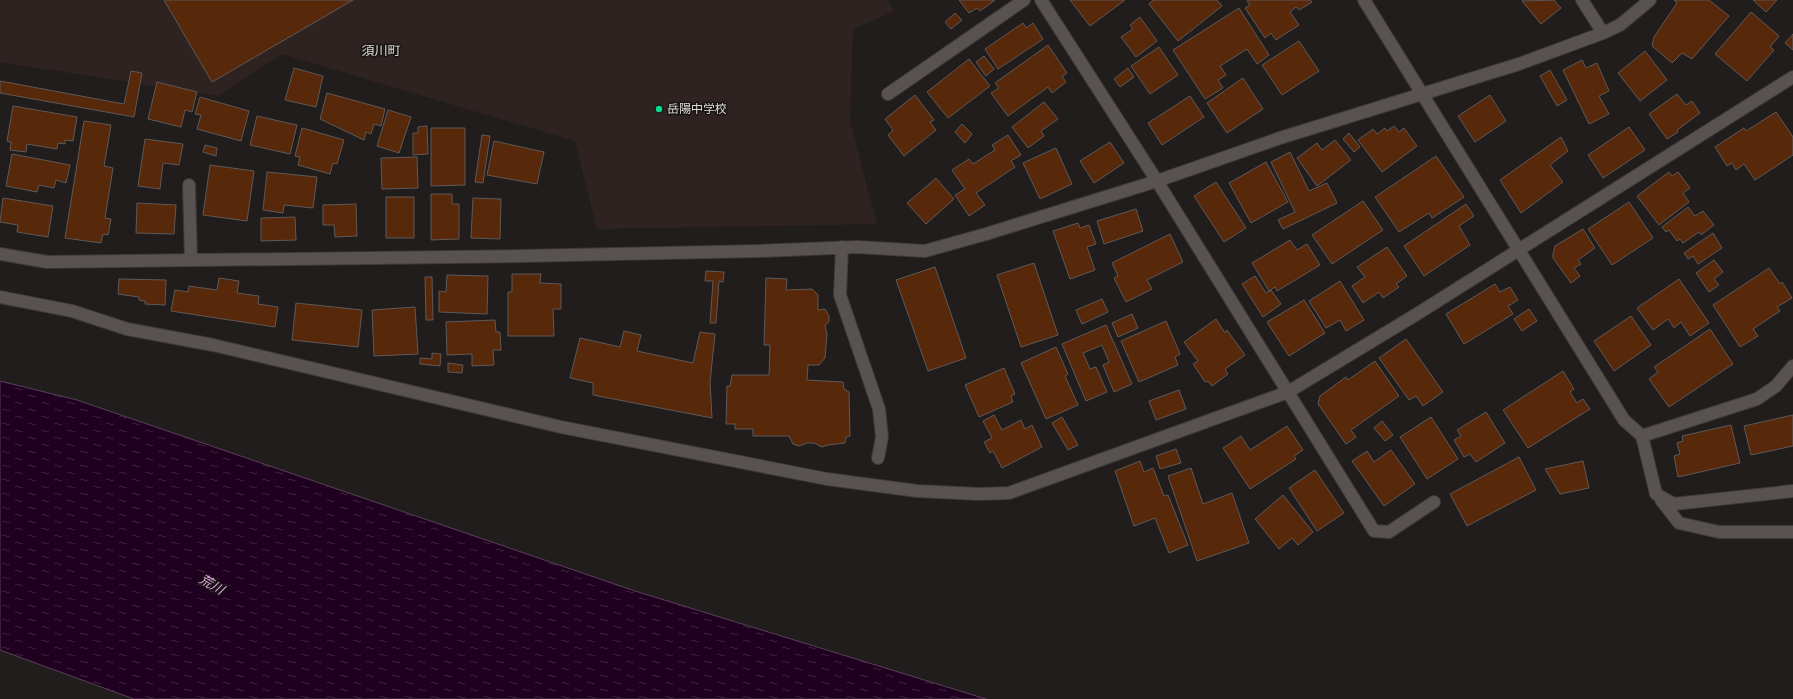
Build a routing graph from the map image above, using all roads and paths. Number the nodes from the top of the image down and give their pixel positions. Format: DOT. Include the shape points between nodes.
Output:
graph roads {
  1 [pos="1024,0"];
  2 [pos="1041,0"];
  3 [pos="1364,0"];
  4 [pos="1582,0"];
  5 [pos="1650,0"];
  6 [pos="1603,34"];
  7 [pos="1793,77"];
  8 [pos="888,94"];
  9 [pos="1423,94"];
  10 [pos="1157,181"];
  11 [pos="189,185"];
  12 [pos="842,247"];
  13 [pos="1519,250"];
  14 [pos="0,254"];
  15 [pos="192,260"];
  16 [pos="0,297"];
  17 [pos="1793,366"];
  18 [pos="1288,392"];
  19 [pos="1642,436"];
  20 [pos="878,458"];
  21 [pos="1793,491"];
  22 [pos="1656,494"];
  23 [pos="1434,502"];
  24 [pos="1793,532"];
  1 -- 8 [label="street"];
  2 -- 10 [label="street"];
  3 -- 9 [label="street"];
  4 -- 6 [label="street"];
  5 -- 6 [label="street" via="1620,25"];
  6 -- 9 [label="street"];
  7 -- 13 [label="street"];
  9 -- 10 [label="street" via="1280,138"];
  9 -- 13 [label="street"];
  10 -- 12 [label="street" via="925,251"];
  10 -- 18 [label="street"];
  11 -- 15 [label="street"];
  12 -- 15 [label="street" via="522,256"];
  12 -- 20 [label="street" via="840,295 879,410 882,437"];
  13 -- 18 [label="street"];
  13 -- 19 [label="street" via="1624,420"];
  14 -- 15 [label="street" via="47,262"];
  16 -- 18 [label="street" via="72,311 127,329 213,345 561,427 827,478 917,491 1009,493"];
  17 -- 19 [label="street" via="1776,386 1757,399"];
  18 -- 23 [label="street" via="1374,531 1389,532"];
  19 -- 22 [label="street"];
  21 -- 22 [label="street" via="1674,504"];
  22 -- 24 [label="street" via="1679,522 1719,532"];
}
